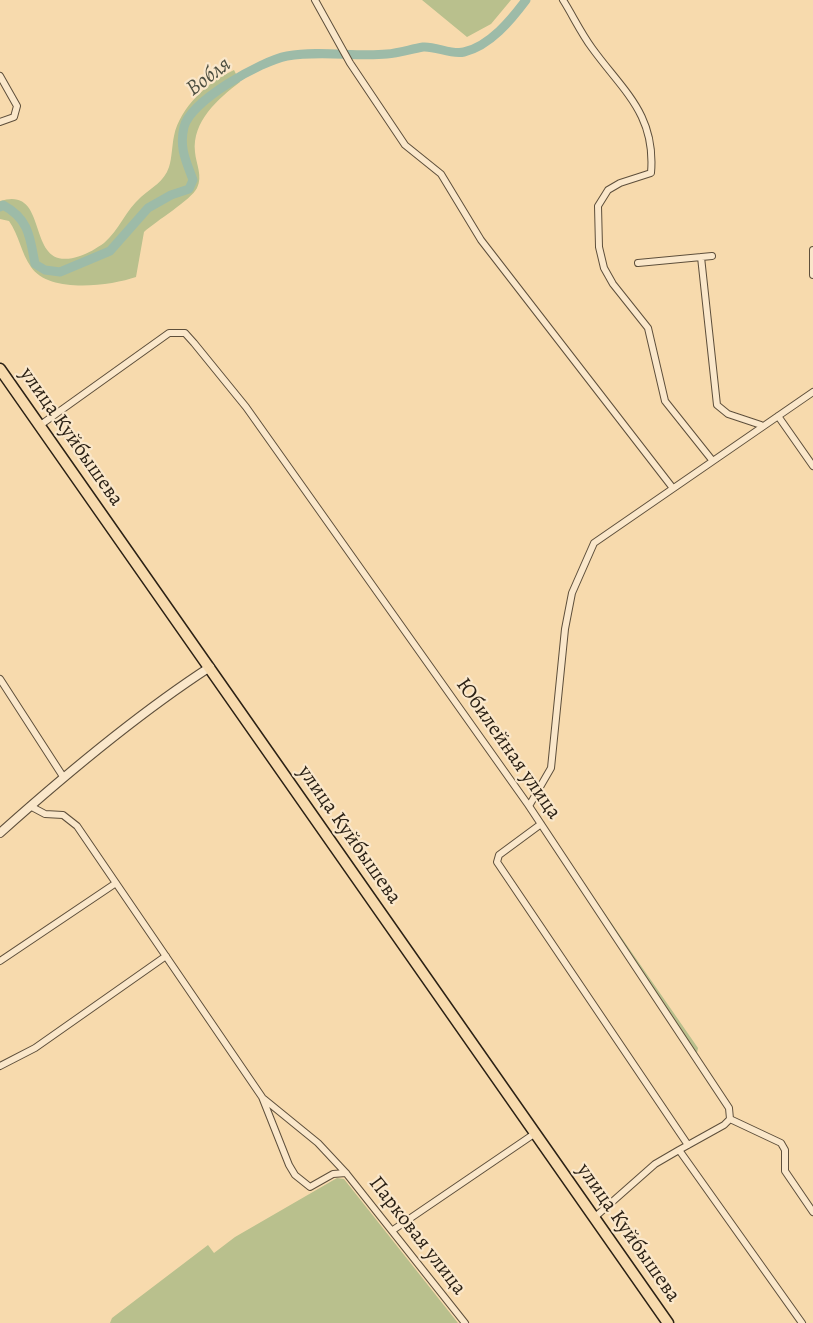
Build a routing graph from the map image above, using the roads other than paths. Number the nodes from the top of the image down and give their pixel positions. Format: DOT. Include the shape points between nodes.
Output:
graph roads {
  1 [pos="315,0"];
  2 [pos="563,0"];
  3 [pos="0,76"];
  4 [pos="0,122"];
  5 [pos="813,250"];
  6 [pos="712,256"];
  7 [pos="701,257"];
  8 [pos="638,263"];
  9 [pos="813,274"];
  10 [pos="0,369"];
  11 [pos="813,392"];
  12 [pos="778,416"];
  13 [pos="762,425"];
  14 [pos="38,426"];
  15 [pos="712,460"];
  16 [pos="813,466"];
  17 [pos="672,487"];
  18 [pos="210,667"];
  19 [pos="0,679"];
  20 [pos="64,778"];
  21 [pos="30,806"];
  22 [pos="529,806"];
  23 [pos="541,824"];
  24 [pos="0,833"];
  25 [pos="116,883"];
  26 [pos="166,957"];
  27 [pos="0,961"];
  28 [pos="0,1066"];
  29 [pos="262,1098"];
  30 [pos="730,1119"];
  31 [pos="534,1134"];
  32 [pos="688,1145"];
  33 [pos="679,1150"];
  34 [pos="346,1173"];
  35 [pos="813,1212"];
  36 [pos="595,1217"];
  37 [pos="393,1230"];
  38 [pos="465,1323"];
  39 [pos="668,1323"];
  40 [pos="802,1323"];
  1 -- 17 [label="street" via="350,63 405,145 441,174 481,240"];
  2 -- 15 [label="street" via="592,48 637,105 651,140 651,173 608,190 598,206 604,268 648,328 665,401"];
  3 -- 4 [label="street" via="17,106 14,117"];
  5 -- 9 [label="street"];
  6 -- 7 [label="street"];
  7 -- 8 [label="street"];
  7 -- 13 [label="street" via="717,405 728,414"];
  10 -- 14 [label="highway, улица Куйбышева"];
  11 -- 12 [label="street"];
  12 -- 13 [label="street"];
  12 -- 16 [label="street"];
  13 -- 15 [label="street"];
  14 -- 18 [label="highway, улица Куйбышева"];
  14 -- 22 [label="street, Юбилейная улица" via="169,333 185,333 246,407"];
  15 -- 17 [label="street"];
  17 -- 22 [label="street" via="594,543 580,570 565,629 551,768"];
  18 -- 20 [label="street"];
  18 -- 31 [label="highway, улица Куйбышева"];
  19 -- 20 [label="street"];
  20 -- 21 [label="street"];
  21 -- 24 [label="street"];
  21 -- 25 [label="street" via="45,814 71,819"];
  22 -- 23 [label="street, Юбилейная улица"];
  23 -- 30 [label="street, Юбилейная улица" via="729,1108"];
  23 -- 32 [label="street" via="505,850 496,862"];
  25 -- 26 [label="street"];
  25 -- 27 [label="street"];
  26 -- 28 [label="street" via="35,1048"];
  26 -- 29 [label="street"];
  29 -- 34 [label="street" via="318,1143"];
  29 -- 34 [label="street, Парковая улица" via="295,1175 310,1188 333,1174"];
  30 -- 32 [label="street"];
  30 -- 35 [label="street" via="781,1143 785,1150 785,1172"];
  31 -- 36 [label="highway, улица Куйбышева"];
  31 -- 37 [label="street"];
  32 -- 33 [label="street"];
  33 -- 36 [label="street" via="656,1164"];
  33 -- 40 [label="street"];
  34 -- 37 [label="street, Парковая улица"];
  36 -- 39 [label="highway, улица Куйбышева"];
  37 -- 38 [label="street, Парковая улица"];
}
